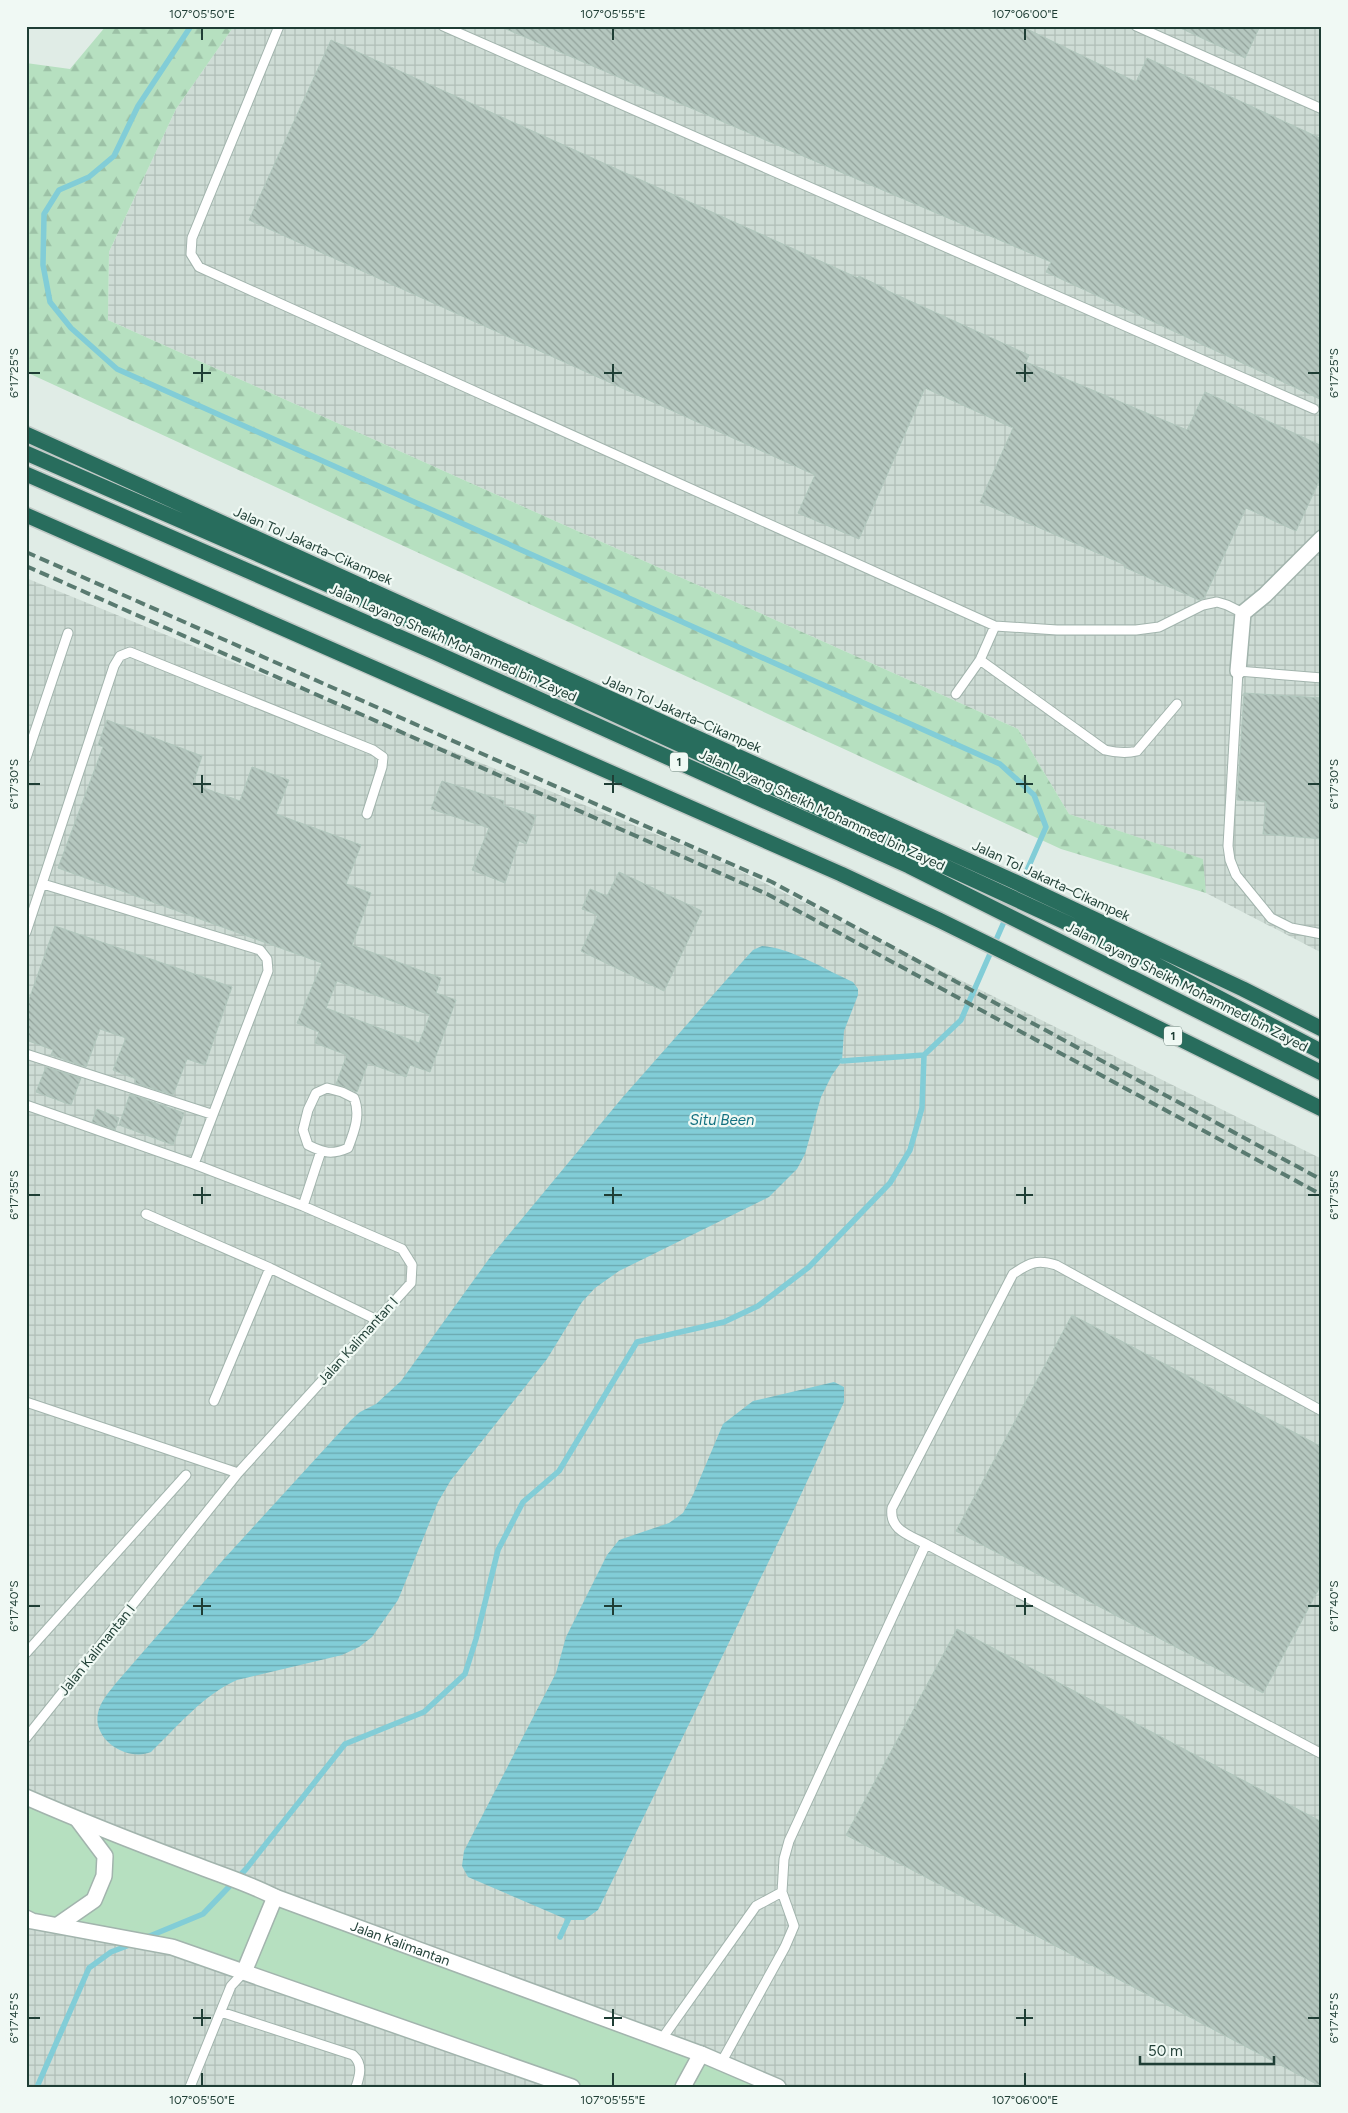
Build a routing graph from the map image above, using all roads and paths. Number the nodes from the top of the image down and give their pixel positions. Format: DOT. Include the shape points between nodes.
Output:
graph roads {
  1 [pos="279,26"];
  2 [pos="443,26"];
  3 [pos="1136,26"];
  4 [pos="1322,109"];
  5 [pos="1314,409"];
  6 [pos="26,434"];
  7 [pos="26,453"];
  8 [pos="26,474"];
  9 [pos="26,515"];
  10 [pos="1322,538"];
  11 [pos="1243,613"];
  12 [pos="995,626"];
  13 [pos="68,633"];
  14 [pos="980,660"];
  15 [pos="1238,671"];
  16 [pos="1322,678"];
  17 [pos="956,694"];
  18 [pos="1177,704"];
  19 [pos="26,758"];
  20 [pos="367,814"];
  21 [pos="43,884"];
  22 [pos="26,932"];
  23 [pos="1322,934"];
  24 [pos="1322,1029"];
  25 [pos="1322,1052"];
  26 [pos="26,1054"];
  27 [pos="1322,1073"];
  28 [pos="26,1105"];
  29 [pos="1322,1109"];
  30 [pos="211,1114"];
  31 [pos="322,1151"];
  32 [pos="194,1164"];
  33 [pos="303,1206"];
  34 [pos="146,1214"];
  35 [pos="270,1268"];
  36 [pos="377,1320"];
  37 [pos="26,1402"];
  38 [pos="214,1402"];
  39 [pos="1322,1411"];
  40 [pos="238,1473"];
  41 [pos="186,1475"];
  42 [pos="926,1544"];
  43 [pos="26,1653"];
  44 [pos="26,1738"];
  45 [pos="1322,1754"];
  46 [pos="26,1797"];
  47 [pos="77,1819"];
  48 [pos="782,1892"];
  49 [pos="275,1897"];
  50 [pos="26,1918"];
  51 [pos="58,1925"];
  52 [pos="244,1972"];
  53 [pos="221,2012"];
  54 [pos="662,2040"];
  55 [pos="701,2054"];
  56 [pos="721,2063"];
  57 [pos="190,2087"];
  58 [pos="356,2087"];
  59 [pos="572,2087"];
  60 [pos="683,2087"];
  61 [pos="778,2087"];
  1 -- 12 [label="lane" via="192,238 191,254 199,267"];
  2 -- 5 [label="lane"];
  3 -- 4 [label="lane"];
  6 -- 24 [label="highway, Jalan Tol Jakarta–Cikampek / 1" via="972,862"];
  7 -- 25 [label="highway, Jalan Layang Sheikh Mohammed bin Zayed / 1" via="436,632 1143,958"];
  8 -- 27 [label="highway, Jalan Layang Sheikh Mohammed bin Zayed / 1" via="425,648 909,866"];
  9 -- 29 [label="highway, 1" via="832,870"];
  10 -- 11 [label="street"];
  11 -- 12 [label="lane" via="1217,602 1203,605 1159,627 1136,630"];
  11 -- 15 [label="street"];
  12 -- 14 [label="lane"];
  13 -- 19 [label="lane"];
  14 -- 17 [label="lane"];
  14 -- 18 [label="lane" via="1106,750 1117,753 1138,751"];
  15 -- 16 [label="lane"];
  15 -- 23 [label="lane" via="1228,846 1230,860 1236,875 1271,918 1291,928"];
  20 -- 21 [label="lane" via="383,757 373,750 130,652 120,656 114,666"];
  21 -- 22 [label="lane"];
  21 -- 30 [label="lane" via="260,950 267,959 268,971"];
  26 -- 30 [label="lane"];
  28 -- 32 [label="lane, Jalan Kalimantan I"];
  30 -- 32 [label="lane"];
  31 -- 31 [label="lane" via="308,1146 303,1130 316,1093 327,1088 354,1098 356,1129 348,1148 336,1152"];
  31 -- 33 [label="lane"];
  32 -- 33 [label="lane, Jalan Kalimantan I"];
  33 -- 36 [label="lane, Jalan Kalimantan I" via="402,1249 412,1265 411,1283"];
  34 -- 35 [label="lane"];
  35 -- 36 [label="lane"];
  35 -- 38 [label="lane"];
  36 -- 40 [label="lane, Jalan Kalimantan I"];
  37 -- 40 [label="lane"];
  39 -- 42 [label="lane" via="1056,1265 1043,1261 1027,1264 1013,1274 892,1508 891,1517 899,1530"];
  40 -- 44 [label="lane, Jalan Kalimantan I"];
  41 -- 43 [label="lane"];
  42 -- 45 [label="lane"];
  42 -- 48 [label="lane" via="789,1841 784,1859"];
  46 -- 47 [label="street, Jalan Kalimantan"];
  47 -- 49 [label="street, Jalan Kalimantan" via="249,1883"];
  47 -- 51 [label="street" via="105,1856 104,1876 94,1900"];
  48 -- 54 [label="lane" via="756,1906"];
  48 -- 56 [label="lane" via="794,1926"];
  49 -- 52 [label="street"];
  49 -- 54 [label="street, Jalan Kalimantan"];
  50 -- 51 [label="street"];
  51 -- 52 [label="street" via="172,1947"];
  52 -- 53 [label="lane" via="231,1986"];
  52 -- 59 [label="street"];
  53 -- 57 [label="lane"];
  53 -- 58 [label="lane" via="353,2054 360,2068"];
  54 -- 55 [label="street, Jalan Kalimantan"];
  55 -- 56 [label="street, Jalan Kalimantan"];
  55 -- 60 [label="street"];
  56 -- 61 [label="street, Jalan Kalimantan"];
}
